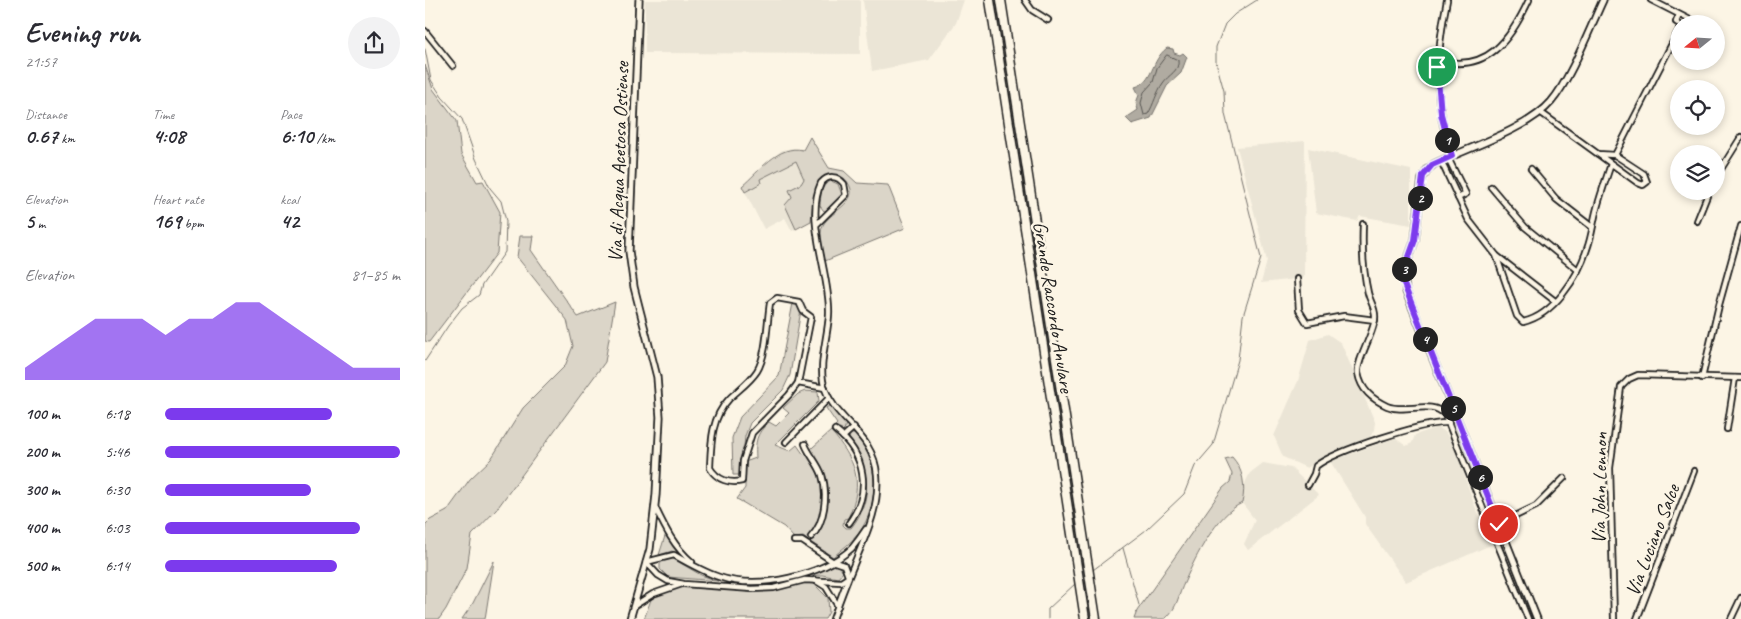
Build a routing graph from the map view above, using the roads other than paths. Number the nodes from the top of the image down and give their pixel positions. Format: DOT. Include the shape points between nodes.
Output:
graph roads {
  1 [pos="639,0"];
  2 [pos="990,0"];
  3 [pos="1001,0"];
  4 [pos="1025,0"];
  5 [pos="1447,0"];
  6 [pos="1529,0"];
  7 [pos="1603,0"];
  8 [pos="1651,0"];
  9 [pos="1679,15"];
  10 [pos="1048,20"];
  11 [pos="425,31"];
  12 [pos="1670,48"];
  13 [pos="1438,60"];
  14 [pos="453,66"];
  15 [pos="1540,112"];
  16 [pos="1741,138"];
  17 [pos="1598,154"];
  18 [pos="1615,155"];
  19 [pos="1450,157"];
  20 [pos="1441,161"];
  21 [pos="1725,163"];
  22 [pos="1611,164"];
  23 [pos="1531,169"];
  24 [pos="1491,187"];
  25 [pos="1458,198"];
  26 [pos="1705,200"];
  27 [pos="1697,221"];
  28 [pos="817,224"];
  29 [pos="1363,224"];
  30 [pos="1741,226"];
  31 [pos="1592,227"];
  32 [pos="1496,255"];
  33 [pos="1579,270"];
  34 [pos="1297,279"];
  35 [pos="1555,301"];
  36 [pos="1375,320"];
  37 [pos="1702,378"];
  38 [pos="1738,378"];
  39 [pos="798,383"];
  40 [pos="825,388"];
  41 [pos="829,398"];
  42 [pos="1449,423"];
  43 [pos="854,427"];
  44 [pos="1727,429"];
  45 [pos="835,430"];
  46 [pos="843,437"];
  47 [pos="786,442"];
  48 [pos="805,444"];
  49 [pos="1694,471"];
  50 [pos="1564,478"];
  51 [pos="1308,485"];
  52 [pos="655,508"];
  53 [pos="849,523"];
  54 [pos="870,524"];
  55 [pos="1499,524"];
  56 [pos="811,537"];
  57 [pos="794,541"];
  58 [pos="832,561"];
  59 [pos="646,562"];
  60 [pos="697,566"];
  61 [pos="848,578"];
  62 [pos="814,579"];
  63 [pos="684,584"];
  64 [pos="1741,598"];
  65 [pos="634,606"];
  66 [pos="838,606"];
  67 [pos="630,619"];
  68 [pos="833,619"];
  69 [pos="1085,619"];
  70 [pos="1096,619"];
  71 [pos="1527,619"];
  72 [pos="1537,619"];
  73 [pos="1614,619"];
  74 [pos="1637,619"];
  75 [pos="1731,619"];
  1 -- 52 [label="street, Via di Acqua Acetosa Ostiense" via="629,251 634,287 659,386"];
  2 -- 69 [label="highway, Grande Raccordo Anulare"];
  3 -- 70 [label="highway, Grande Raccordo Anulare"];
  4 -- 10 [label="street" via="1032,10"];
  5 -- 13 [label="street"];
  6 -- 13 [label="street" via="1508,37 1492,54 1459,63"];
  7 -- 15 [label="street" via="1561,87"];
  8 -- 9 [label="street"];
  11 -- 14 [label="street"];
  12 -- 18 [label="street"];
  13 -- 19 [label="street" via="1439,102"];
  15 -- 17 [label="street"];
  15 -- 19 [label="street"];
  16 -- 21 [label="street"];
  17 -- 18 [label="street"];
  17 -- 22 [label="street"];
  18 -- 22 [label="street" via="1644,174 1647,181 1640,184"];
  19 -- 20 [label="street"];
  19 -- 25 [label="street" via="1465,194"];
  20 -- 25 [label="street"];
  20 -- 55 [label="street" via="1423,176 1415,240 1403,282"];
  22 -- 31 [label="street"];
  23 -- 31 [label="street" via="1556,199"];
  24 -- 33 [label="street" via="1525,227"];
  25 -- 32 [label="street" via="1473,226"];
  26 -- 27 [label="street"];
  28 -- 28 [label="street" via="846,195 844,184 838,178 825,179 819,186"];
  28 -- 40 [label="street" via="829,308 823,364"];
  29 -- 36 [label="street" via="1367,289"];
  30 -- 37 [label="street"];
  31 -- 33 [label="street"];
  32 -- 35 [label="street"];
  32 -- 35 [label="street" via="1519,320 1524,322 1533,318"];
  33 -- 35 [label="street"];
  34 -- 36 [label="street" via="1299,310 1307,323 1344,316"];
  36 -- 42 [label="street" via="1358,370 1367,394 1397,409 1437,409 1443,412"];
  37 -- 38 [label="street, Via John Lennon"];
  37 -- 73 [label="street, Via John Lennon" via="1639,376 1625,382 1621,388 1610,468"];
  38 -- 44 [label="street, Via John Lennon"];
  39 -- 39 [label="street" via="811,318 799,302 777,298 771,301 757,372 728,400 718,415 711,445 710,468 713,474 727,481 743,481 743,462 753,433"];
  39 -- 40 [label="street"];
  40 -- 41 [label="street"];
  41 -- 43 [label="street"];
  41 -- 47 [label="street"];
  42 -- 51 [label="street" via="1417,427 1334,455 1316,466"];
  42 -- 71 [label="street"];
  43 -- 46 [label="street"];
  43 -- 54 [label="street" via="873,456 877,474 878,492"];
  45 -- 46 [label="street"];
  46 -- 53 [label="street" via="862,469 864,489 858,510"];
  48 -- 56 [label="street" via="822,475 825,498 818,530"];
  49 -- 74 [label="street, Via Luciano Salce"];
  50 -- 55 [label="street" via="1536,506"];
  52 -- 59 [label="street, Via di Acqua Acetosa Ostiense"];
  52 -- 60 [label="street" via="680,553"];
  54 -- 58 [label="street" via="852,548"];
  54 -- 61 [label="street"];
  55 -- 72 [label="street"];
  57 -- 58 [label="street" via="802,541"];
  58 -- 60 [label="street" via="803,574 762,582 719,578"];
  58 -- 61 [label="street" via="844,565"];
  59 -- 60 [label="street" via="674,555"];
  59 -- 63 [label="street" via="668,582"];
  59 -- 65 [label="street, Via di Acqua Acetosa Ostiense"];
  61 -- 62 [label="street" via="841,582"];
  61 -- 66 [label="street"];
  62 -- 63 [label="street" via="775,588 752,589"];
  62 -- 66 [label="street" via="826,586"];
  63 -- 65 [label="street" via="653,594"];
  64 -- 75 [label="street"];
  65 -- 67 [label="street, Via di Acqua Acetosa Ostiense"];
  66 -- 68 [label="street"];
}
